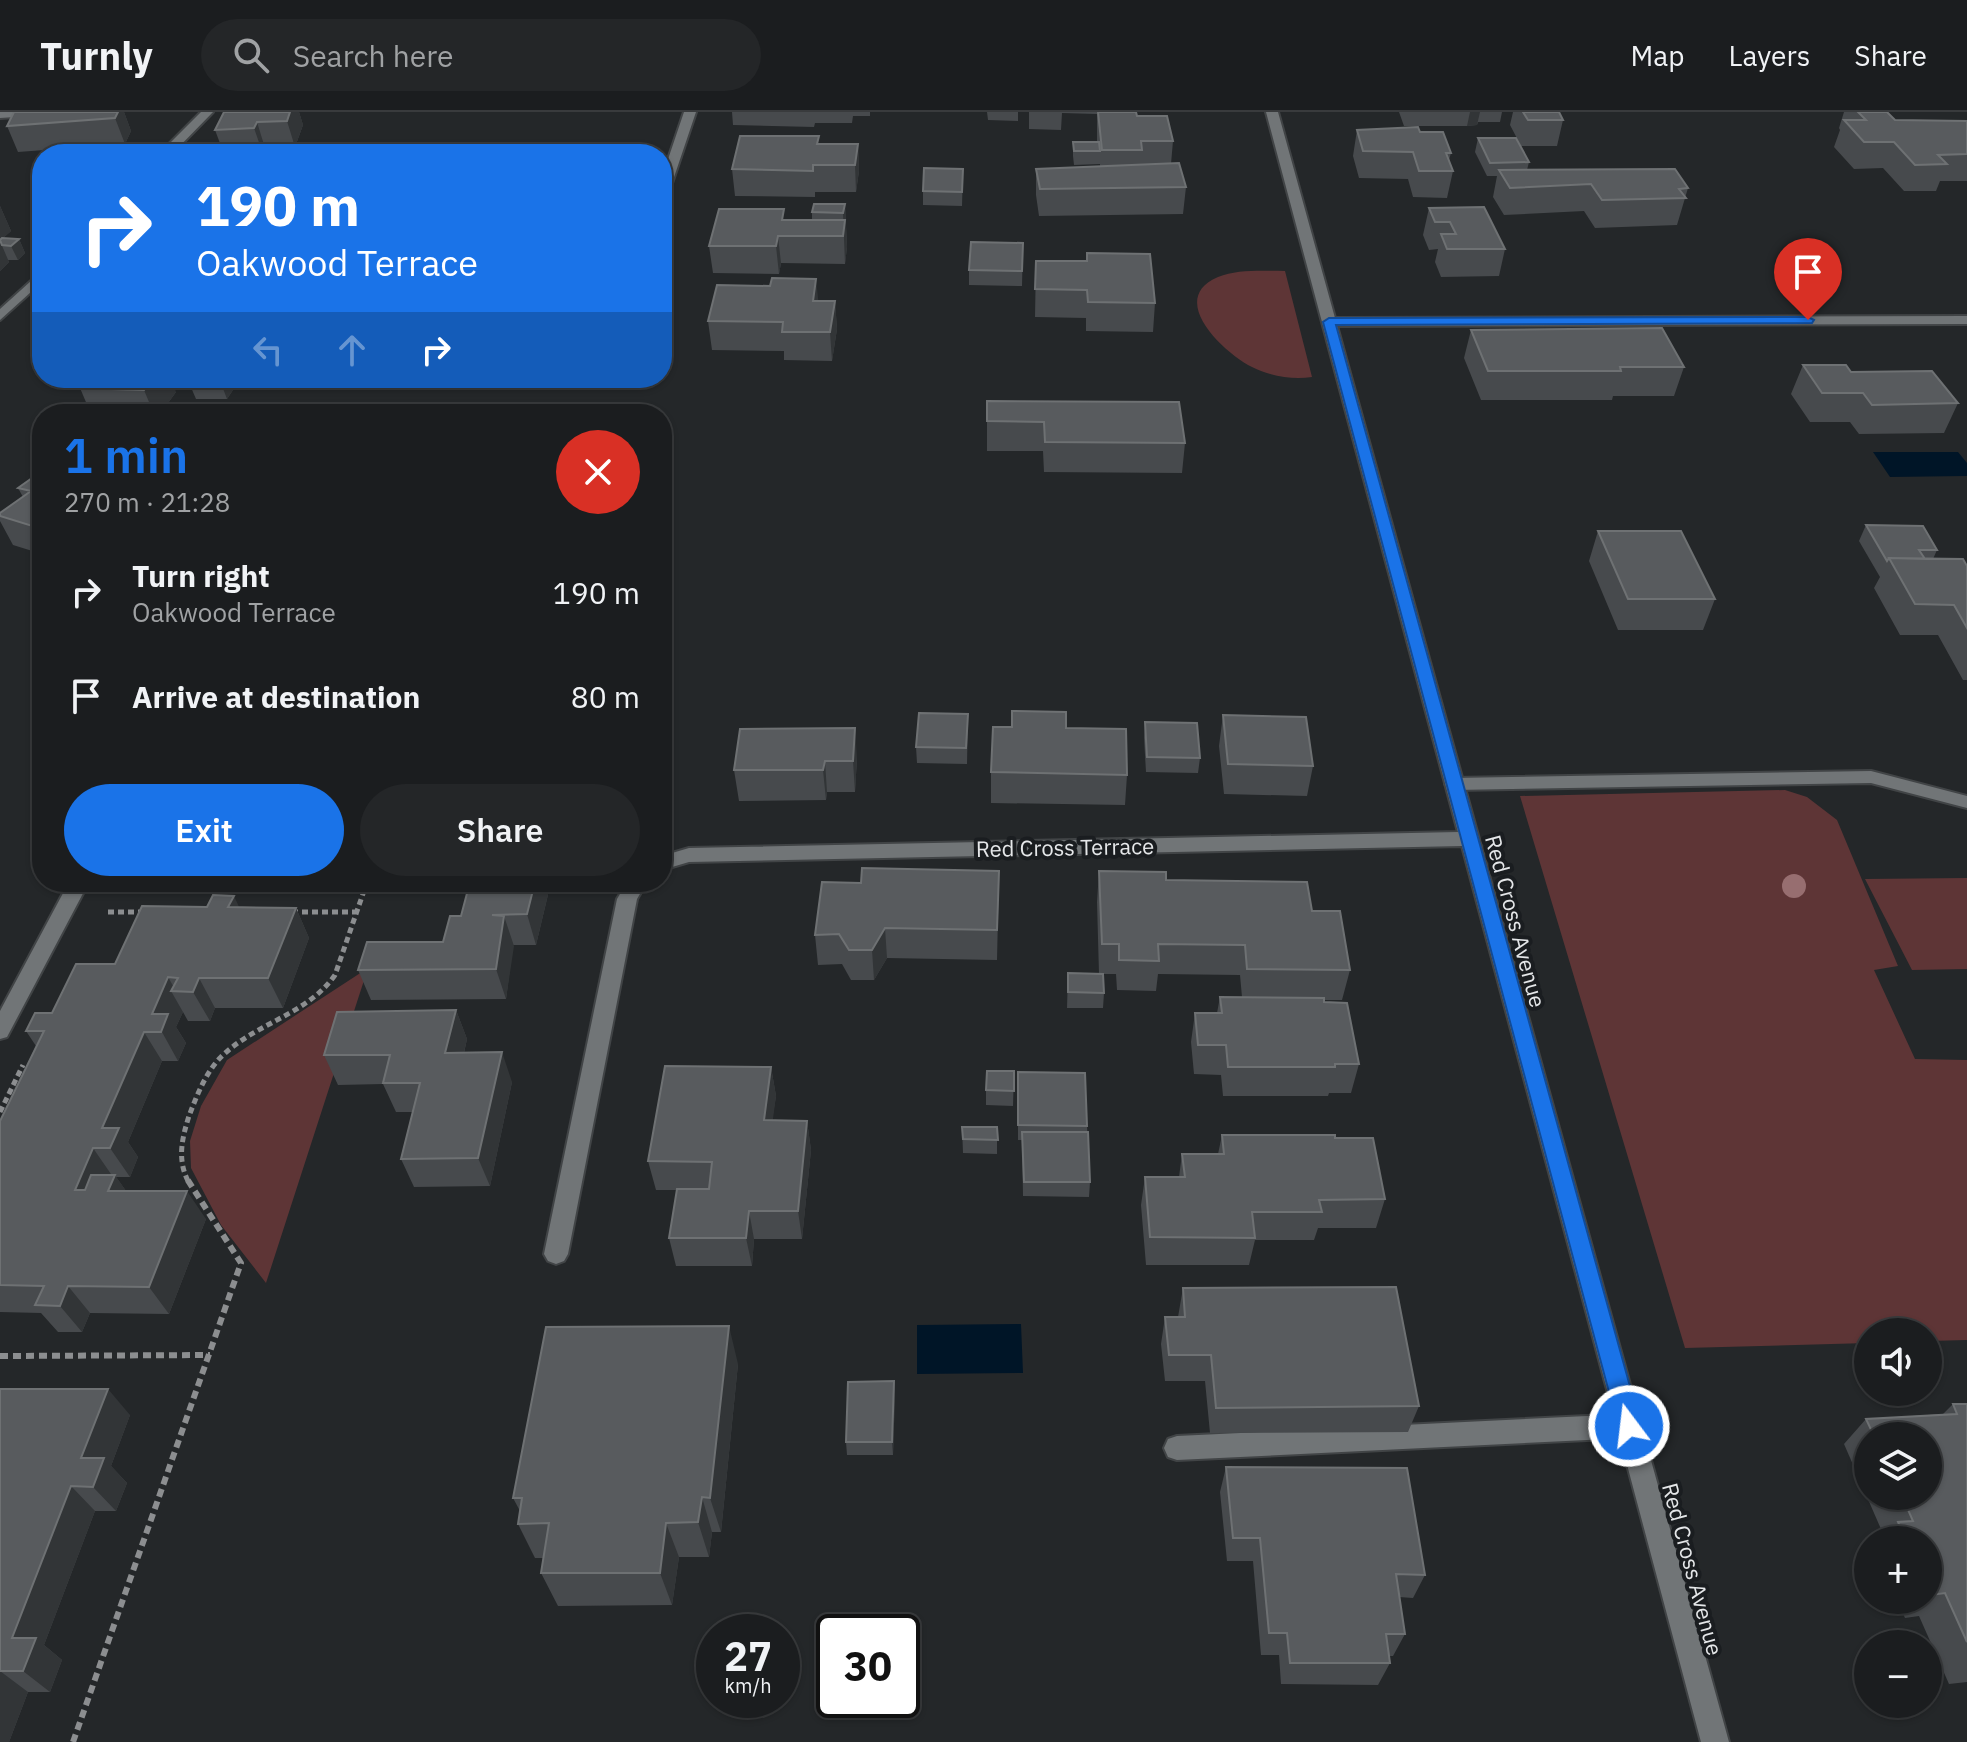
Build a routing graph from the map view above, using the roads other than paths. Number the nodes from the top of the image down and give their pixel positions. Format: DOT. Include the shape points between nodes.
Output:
graph roads {
  1 [pos="46,112"];
  2 [pos="207,112"];
  3 [pos="690,112"];
  4 [pos="1272,112"];
  5 [pos="1,116"];
  6 [pos="175,144"];
  7 [pos="672,165"];
  8 [pos="32,285"];
  9 [pos="0,316"];
  10 [pos="1967,320"];
  11 [pos="1329,322"];
  12 [pos="1454,784"];
  13 [pos="1967,802"];
  14 [pos="1469,839"];
  15 [pos="672,860"];
  16 [pos="74,892"];
  17 [pos="631,892"];
  18 [pos="0,1031"];
  19 [pos="556,1254"];
  20 [pos="1629,1426"];
  21 [pos="1177,1448"];
  22 [pos="1715,1742"];
  1 -- 5 [label="street"];
  2 -- 6 [label="street"];
  3 -- 7 [label="street"];
  4 -- 11 [label="street, Red Cross Avenue"];
  8 -- 9 [label="street"];
  10 -- 11 [label="street"];
  11 -- 12 [label="street, Red Cross Avenue"];
  12 -- 13 [label="street" via="1871,777"];
  12 -- 14 [label="street, Red Cross Avenue"];
  14 -- 15 [label="street, Red Cross Terrace" via="689,855"];
  14 -- 20 [label="street, Red Cross Avenue"];
  16 -- 18 [label="street"];
  17 -- 19 [label="street"];
  20 -- 21 [label="street"];
  20 -- 22 [label="street, Red Cross Avenue"];
}
